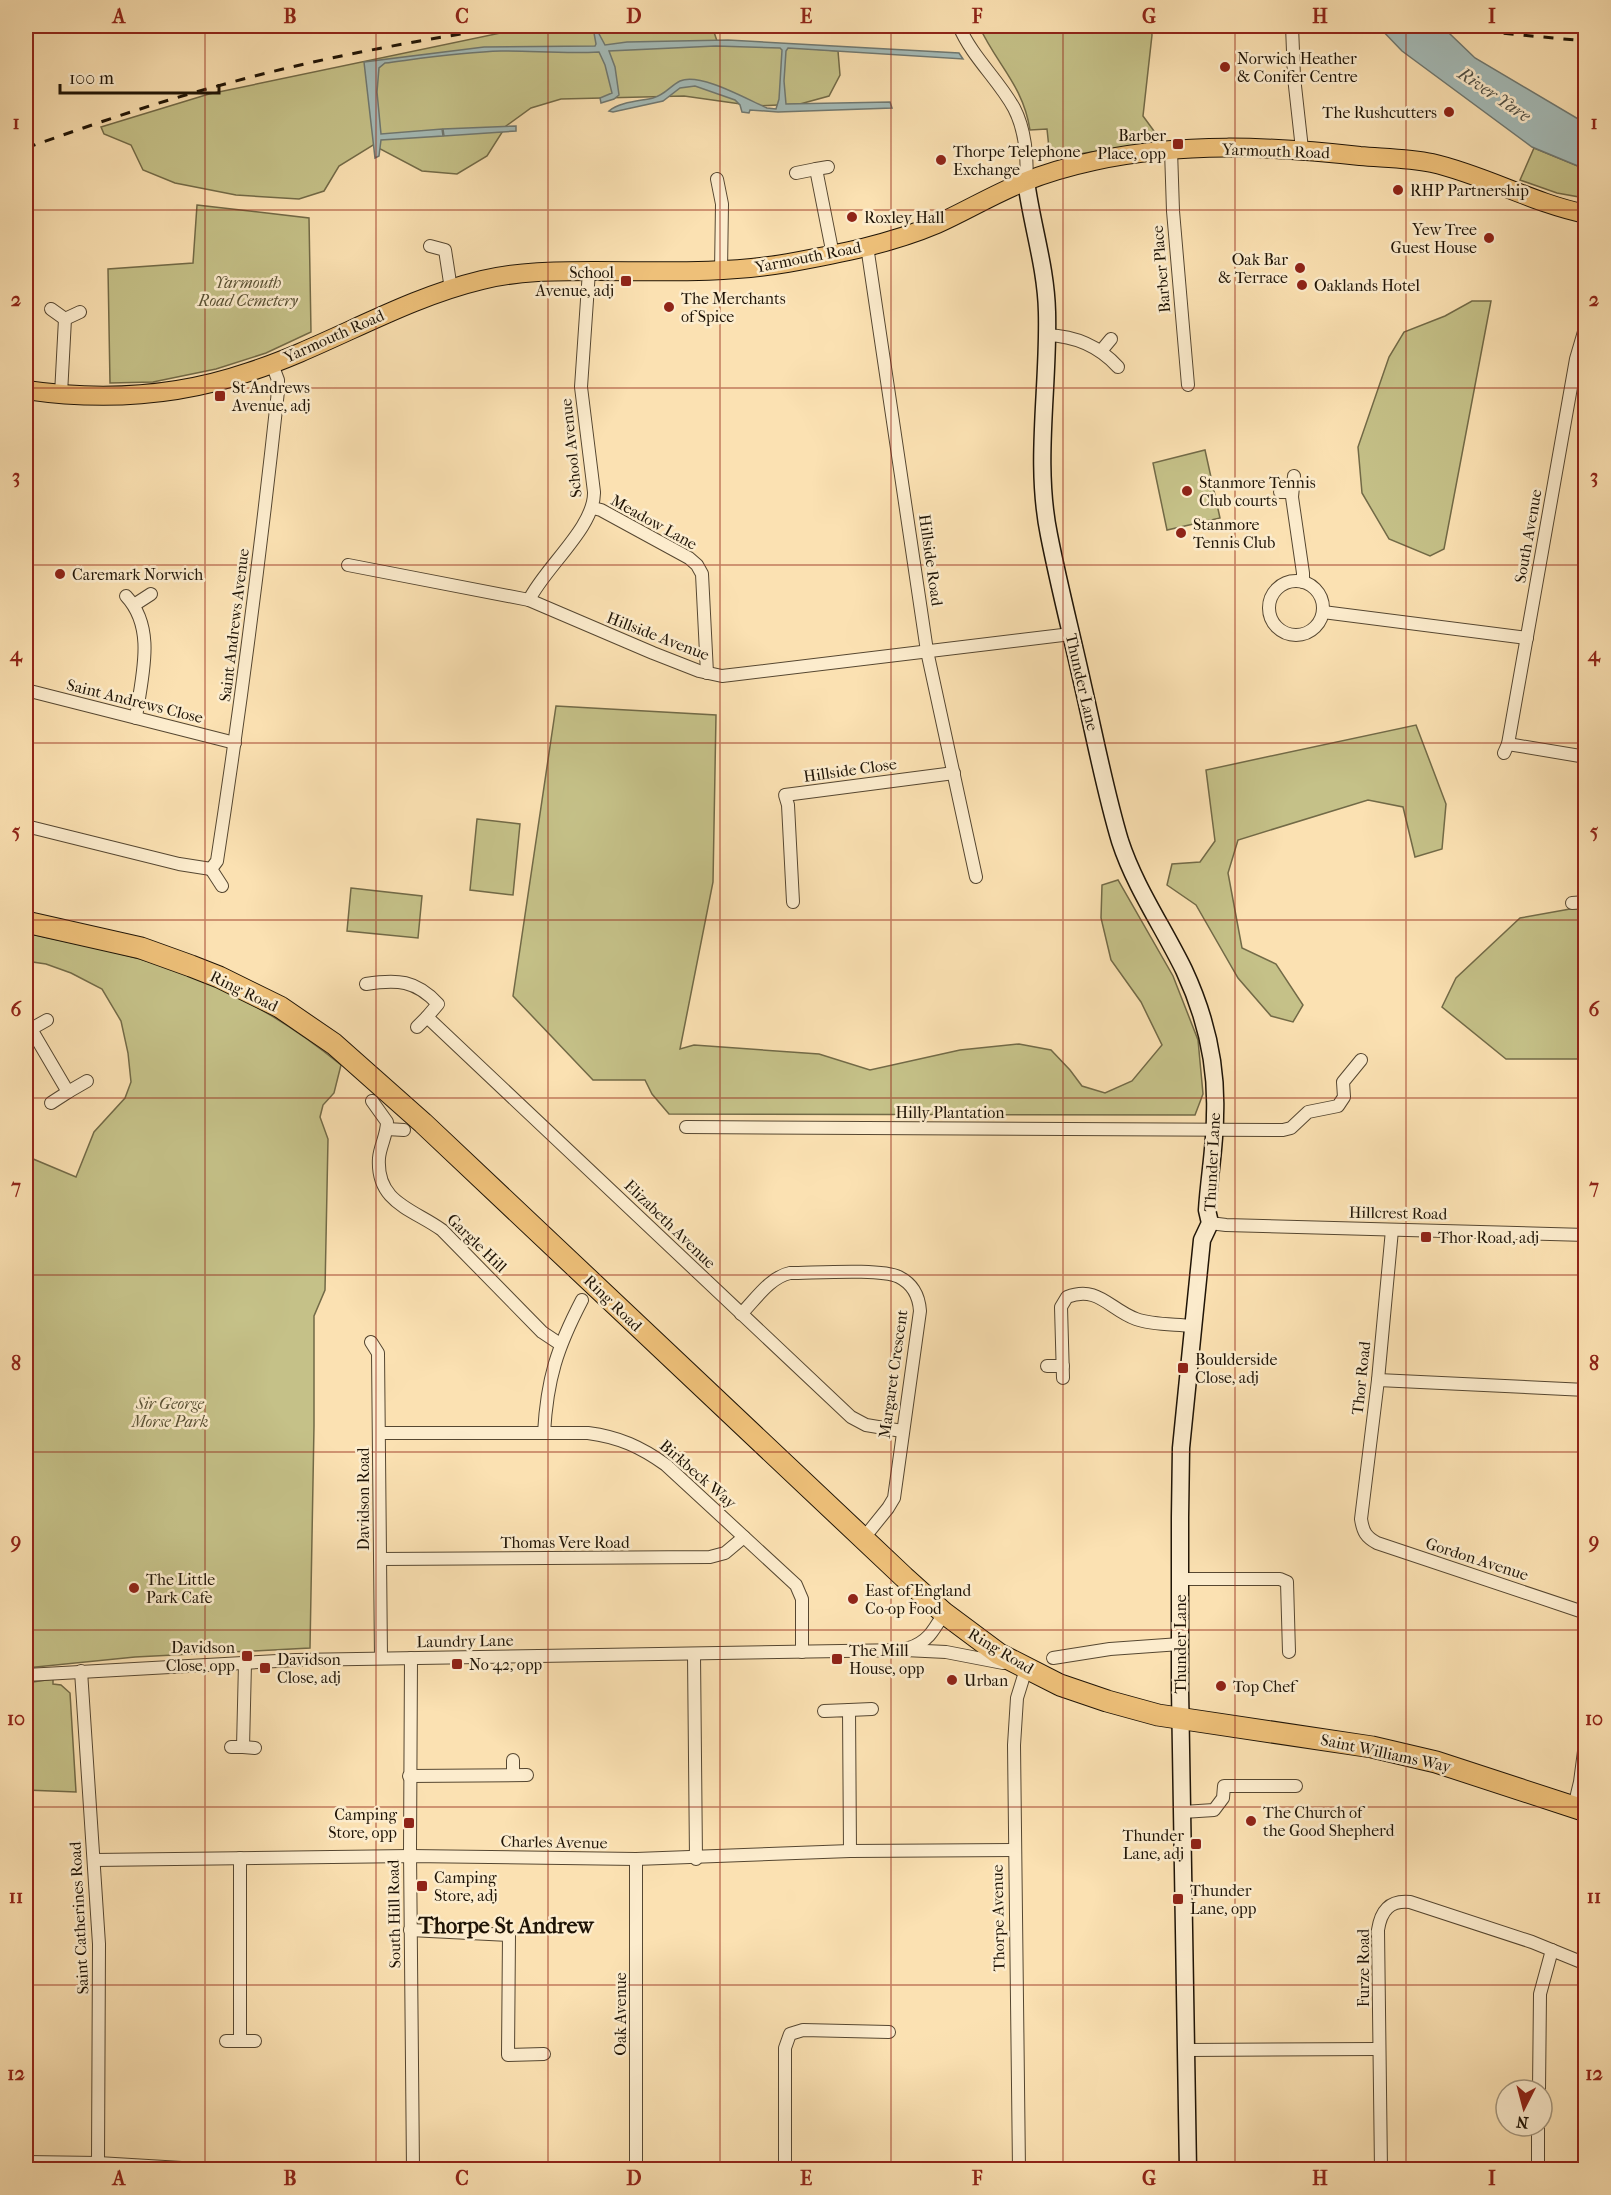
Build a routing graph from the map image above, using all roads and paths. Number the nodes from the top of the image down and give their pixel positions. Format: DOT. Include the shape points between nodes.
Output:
graph roads {
  1 [pos="959,26"];
  2 [pos="1292,26"];
  3 [pos="1302,149"];
  4 [pos="1171,150"];
  5 [pos="796,173"];
  6 [pos="717,179"];
  7 [pos="1026,181"];
  8 [pos="1586,214"];
  9 [pos="430,246"];
  10 [pos="867,246"];
  11 [pos="833,255"];
  12 [pos="589,271"];
  13 [pos="721,271"];
  14 [pos="451,289"];
  15 [pos="51,309"];
  16 [pos="80,312"];
  17 [pos="66,319"];
  18 [pos="1586,325"];
  19 [pos="1047,335"];
  20 [pos="1111,339"];
  21 [pos="1101,351"];
  22 [pos="272,364"];
  23 [pos="1118,367"];
  24 [pos="1188,385"];
  25 [pos="26,390"];
  26 [pos="61,394"];
  27 [pos="1294,476"];
  28 [pos="593,508"];
  29 [pos="348,565"];
  30 [pos="1302,582"];
  31 [pos="151,594"];
  32 [pos="529,600"];
  33 [pos="1323,612"];
  34 [pos="1071,634"];
  35 [pos="1527,638"];
  36 [pos="927,651"];
  37 [pos="707,673"];
  38 [pos="26,690"];
  39 [pos="136,718"];
  40 [pos="235,743"];
  41 [pos="1586,757"];
  42 [pos="954,773"];
  43 [pos="26,826"];
  44 [pos="211,869"];
  45 [pos="976,877"];
  46 [pos="222,886"];
  47 [pos="793,902"];
  48 [pos="1586,902"];
  49 [pos="1572,903"];
  50 [pos="26,922"];
  51 [pos="366,984"];
  52 [pos="427,1017"];
  53 [pos="47,1020"];
  54 [pos="417,1027"];
  55 [pos="28,1030"];
  56 [pos="1359,1067"];
  57 [pos="87,1081"];
  58 [pos="68,1092"];
  59 [pos="372,1101"];
  60 [pos="51,1103"];
  61 [pos="686,1128"];
  62 [pos="387,1129"];
  63 [pos="404,1130"];
  64 [pos="1215,1130"];
  65 [pos="1210,1223"];
  66 [pos="1392,1230"];
  67 [pos="1586,1235"];
  68 [pos="582,1300"];
  69 [pos="741,1314"];
  70 [pos="1192,1326"];
  71 [pos="371,1342"];
  72 [pos="560,1344"];
  73 [pos="1047,1366"];
  74 [pos="1378,1380"];
  75 [pos="1586,1390"];
  76 [pos="902,1431"];
  77 [pos="380,1433"];
  78 [pos="544,1433"];
  79 [pos="1362,1529"];
  80 [pos="744,1538"];
  81 [pos="863,1539"];
  82 [pos="380,1559"];
  83 [pos="1180,1579"];
  84 [pos="1586,1612"];
  85 [pos="944,1613"];
  86 [pos="1180,1644"];
  87 [pos="905,1650"];
  88 [pos="802,1652"];
  89 [pos="1289,1652"];
  90 [pos="694,1655"];
  91 [pos="381,1658"];
  92 [pos="411,1658"];
  93 [pos="1053,1658"];
  94 [pos="245,1663"];
  95 [pos="1026,1669"];
  96 [pos="81,1671"];
  97 [pos="26,1676"];
  98 [pos="872,1709"];
  99 [pos="849,1710"];
  100 [pos="824,1711"];
  101 [pos="1181,1718"];
  102 [pos="1586,1736"];
  103 [pos="243,1747"];
  104 [pos="513,1760"];
  105 [pos="513,1775"];
  106 [pos="527,1775"];
  107 [pos="409,1776"];
  108 [pos="1296,1786"];
  109 [pos="1580,1809"];
  110 [pos="1183,1812"];
  111 [pos="1014,1850"];
  112 [pos="850,1851"];
  113 [pos="410,1856"];
  114 [pos="240,1858"];
  115 [pos="696,1858"];
  116 [pos="636,1859"];
  117 [pos="94,1860"];
  118 [pos="410,1930"];
  119 [pos="1552,1950"];
  120 [pos="1586,1964"];
  121 [pos="889,2032"];
  122 [pos="226,2041"];
  123 [pos="240,2041"];
  124 [pos="255,2041"];
  125 [pos="1380,2049"];
  126 [pos="1186,2050"];
  127 [pos="544,2055"];
  128 [pos="1539,2078"];
  129 [pos="1538,2138"];
  130 [pos="26,2162"];
  131 [pos="98,2163"];
  132 [pos="215,2169"];
  133 [pos="413,2169"];
  134 [pos="636,2169"];
  135 [pos="785,2169"];
  136 [pos="1019,2169"];
  137 [pos="1188,2169"];
  138 [pos="1381,2169"];
  139 [pos="1538,2169"];
  1 -- 7 [label="street" via="1015,111 1026,150"];
  2 -- 3 [label="street"];
  3 -- 4 [label="main road, Yarmouth Road"];
  3 -- 8 [label="main road, Yarmouth Road" via="1428,162"];
  4 -- 7 [label="main road, Yarmouth Road" via="1092,162"];
  4 -- 24 [label="street, Barber Place"];
  5 -- 11 [label="street" via="822,168"];
  6 -- 13 [label="street" via="722,204"];
  7 -- 10 [label="main road, Yarmouth Road" via="934,225"];
  7 -- 19 [label="street, Thunder Lane" via="1043,265"];
  9 -- 14 [label="street" via="446,246"];
  10 -- 11 [label="main road, Yarmouth Road"];
  10 -- 36 [label="street, Hillside Road"];
  11 -- 13 [label="main road, Yarmouth Road"];
  12 -- 13 [label="main road, Yarmouth Road"];
  12 -- 14 [label="main road, Yarmouth Road" via="484,279"];
  12 -- 28 [label="street, School Avenue" via="581,387"];
  14 -- 22 [label="main road, Yarmouth Road" via="383,314"];
  15 -- 17 [label="street"];
  16 -- 17 [label="street"];
  17 -- 26 [label="street"];
  18 -- 35 [label="street, South Avenue" via="1576,359"];
  19 -- 21 [label="street" via="1081,340"];
  19 -- 34 [label="street, Thunder Lane" via="1042,480 1048,534"];
  20 -- 21 [label="street"];
  21 -- 23 [label="street"];
  22 -- 26 [label="main road, Yarmouth Road" via="228,379 162,393 104,397"];
  22 -- 40 [label="street, Saint Andrews Avenue" via="278,391"];
  25 -- 26 [label="main road, Yarmouth Road"];
  27 -- 30 [label="street" via="1286,492"];
  28 -- 32 [label="street, School Avenue"];
  28 -- 37 [label="street, Meadow Lane" via="697,565 702,574"];
  29 -- 32 [label="street, Hillside Avenue"];
  30 -- 33 [label="street" via="1318,593"];
  30 -- 33 [label="street" via="1291,581 1274,591 1269,600 1272,621 1285,633 1294,635 1314,628"];
  31 -- 39 [label="street" via="130,600 143,624 145,640"];
  32 -- 37 [label="street, Hillside Avenue"];
  33 -- 35 [label="street"];
  34 -- 36 [label="street, Hillside Avenue"];
  34 -- 64 [label="street, Thunder Lane" via="1121,844 1184,970 1204,1024 1215,1090"];
  35 -- 41 [label="street, South Avenue" via="1506,749"];
  36 -- 37 [label="street, Hillside Avenue" via="728,676"];
  36 -- 42 [label="street, Hillside Road"];
  38 -- 39 [label="street, Saint Andrews Close"];
  39 -- 40 [label="street, Saint Andrews Close"];
  40 -- 44 [label="street, Saint Andrews Avenue" via="217,861"];
  42 -- 45 [label="street, Hillside Road"];
  42 -- 47 [label="street, Hillside Close" via="785,795"];
  43 -- 44 [label="street"];
  44 -- 46 [label="street"];
  48 -- 49 [label="street"];
  50 -- 81 [label="highway, Ring Road" via="141,948 219,977 280,1007 334,1044 440,1138"];
  51 -- 52 [label="street" via="405,982 426,991 438,1004"];
  52 -- 54 [label="street"];
  52 -- 69 [label="street, Elizabeth Avenue"];
  53 -- 55 [label="street"];
  55 -- 58 [label="street"];
  56 -- 64 [label="street, Hilly Plantation" via="1343,1082 1344,1097 1338,1106 1308,1112 1291,1128"];
  57 -- 58 [label="street"];
  58 -- 60 [label="street"];
  59 -- 62 [label="street" via="387,1122"];
  61 -- 64 [label="street, Hilly Plantation"];
  62 -- 63 [label="street"];
  62 -- 72 [label="street, Gargle Hill" via="379,1158 380,1172 393,1199 442,1230 542,1332"];
  64 -- 65 [label="street, Thunder Lane" via="1207,1210"];
  65 -- 66 [label="street, Hillcrest Road"];
  65 -- 70 [label="street, Thunder Lane" via="1202,1240"];
  66 -- 67 [label="street, Hillcrest Road"];
  66 -- 74 [label="street, Thor Road"];
  68 -- 72 [label="street"];
  69 -- 76 [label="street, Elizabeth Avenue" via="858,1422"];
  69 -- 76 [label="street, Margaret Crescent" via="773,1281 790,1273 890,1274 907,1283 916,1292 920,1311"];
  70 -- 73 [label="street" via="1137,1320 1095,1295 1075,1294 1066,1297 1061,1307 1063,1372"];
  70 -- 83 [label="street, Thunder Lane" via="1181,1448"];
  71 -- 77 [label="street, Davidson Road" via="378,1353"];
  72 -- 78 [label="street" via="551,1372"];
  74 -- 75 [label="street"];
  74 -- 79 [label="street, Thor Road"];
  76 -- 81 [label="street, Margaret Crescent" via="894,1498"];
  77 -- 78 [label="street, Birkbeck Way"];
  77 -- 82 [label="street, Davidson Road"];
  78 -- 80 [label="street, Birkbeck Way" via="609,1436 648,1451"];
  79 -- 84 [label="street, Gordon Avenue" via="1377,1544"];
  80 -- 82 [label="street, Thomas Vere Road" via="725,1553 710,1557"];
  80 -- 88 [label="street, Birkbeck Way" via="800,1591"];
  81 -- 85 [label="highway, Ring Road"];
  82 -- 91 [label="street, Davidson Road"];
  83 -- 86 [label="street, Thunder Lane"];
  83 -- 89 [label="street" via="1287,1582"];
  85 -- 87 [label="street, Laundry Lane" via="928,1639"];
  85 -- 95 [label="highway, Ring Road"];
  86 -- 93 [label="street"];
  86 -- 101 [label="street, Thunder Lane"];
  87 -- 88 [label="street, Laundry Lane"];
  87 -- 95 [label="street, Laundry Lane" via="967,1655"];
  88 -- 90 [label="street, Laundry Lane"];
  90 -- 92 [label="street, Laundry Lane"];
  90 -- 115 [label="street"];
  91 -- 92 [label="street, Laundry Lane"];
  91 -- 94 [label="street, Laundry Lane"];
  92 -- 107 [label="street, South Hill Road"];
  94 -- 96 [label="street, Laundry Lane"];
  94 -- 103 [label="street"];
  95 -- 101 [label="highway, Ring Road" via="1107,1701"];
  95 -- 111 [label="street, Thorpe Avenue" via="1017,1698"];
  96 -- 97 [label="street, Laundry Lane"];
  96 -- 117 [label="street, Saint Catherines Road"];
  98 -- 99 [label="street"];
  99 -- 100 [label="street"];
  99 -- 112 [label="street"];
  101 -- 109 [label="highway, Saint Williams Way" via="1372,1747 1436,1762"];
  101 -- 110 [label="street, Thunder Lane"];
  102 -- 109 [label="street"];
  104 -- 105 [label="street"];
  105 -- 106 [label="street"];
  105 -- 107 [label="street"];
  107 -- 113 [label="street, South Hill Road"];
  108 -- 110 [label="street" via="1224,1786 1223,1798 1214,1810"];
  110 -- 126 [label="street, Thunder Lane"];
  111 -- 112 [label="street, Charles Avenue"];
  111 -- 136 [label="street, Thorpe Avenue"];
  112 -- 115 [label="street, Charles Avenue"];
  113 -- 114 [label="street, Charles Avenue"];
  113 -- 116 [label="street, Charles Avenue"];
  113 -- 118 [label="street, South Hill Road"];
  114 -- 117 [label="street, Charles Avenue"];
  114 -- 123 [label="street"];
  115 -- 116 [label="street, Charles Avenue"];
  116 -- 134 [label="street, Oak Avenue"];
  117 -- 131 [label="street, Saint Catherines Road" via="99,1977"];
  118 -- 127 [label="street" via="509,1935 508,2055"];
  118 -- 133 [label="street, South Hill Road"];
  119 -- 120 [label="street, Furze Road"];
  119 -- 125 [label="street, Furze Road" via="1410,1902 1394,1903 1382,1913 1378,1930"];
  119 -- 128 [label="street" via="1540,1994"];
  121 -- 135 [label="street" via="803,2030 790,2034 785,2048"];
  122 -- 123 [label="street"];
  123 -- 124 [label="street"];
  125 -- 126 [label="street"];
  125 -- 138 [label="street, Furze Road"];
  126 -- 137 [label="street, Thunder Lane"];
  129 -- 139 [label="street"];
  130 -- 131 [label="street"];
  131 -- 132 [label="street"];
}
